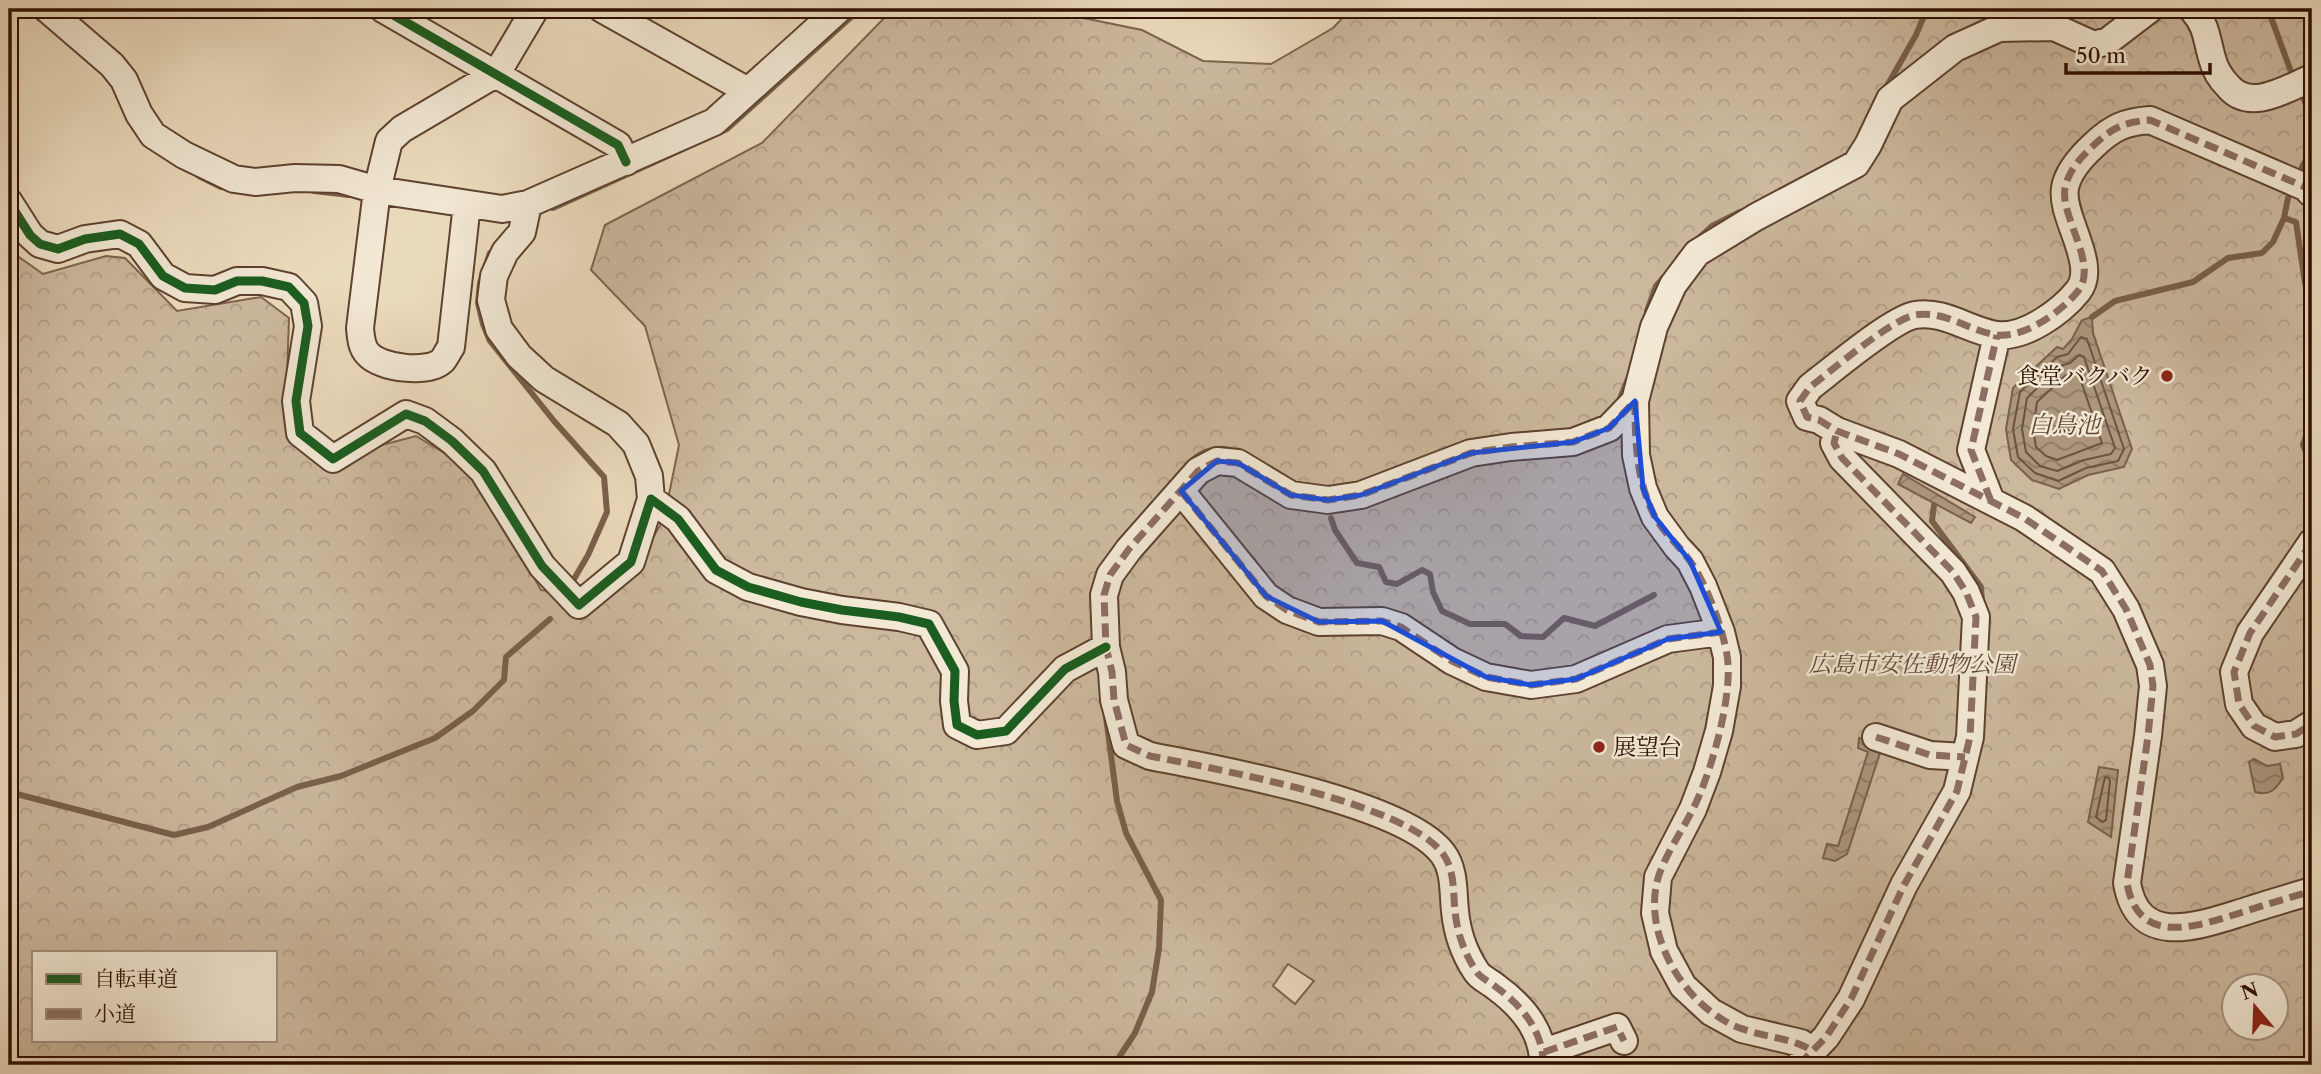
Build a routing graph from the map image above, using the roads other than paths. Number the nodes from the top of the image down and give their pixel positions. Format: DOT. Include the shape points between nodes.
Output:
graph roads {
  1 [pos="47,9"];
  2 [pos="383,9"];
  3 [pos="535,9"];
  4 [pos="602,9"];
  5 [pos="2150,9"];
  6 [pos="2192,9"];
  7 [pos="832,11"];
  8 [pos="497,73"];
  9 [pos="2312,78"];
  10 [pos="748,91"];
  11 [pos="626,162"];
  12 [pos="377,190"];
  13 [pos="2312,194"];
  14 [pos="9,202"];
  15 [pos="467,204"];
  16 [pos="528,204"];
  17 [pos="1997,335"];
  18 [pos="1635,401"];
  19 [pos="1837,431"];
  20 [pos="1181,491"];
  21 [pos="651,499"];
  22 [pos="1992,501"];
  23 [pos="2312,542"];
  24 [pos="1721,632"];
  25 [pos="1106,647"];
  26 [pos="2312,724"];
  27 [pos="1875,737"];
  28 [pos="1965,757"];
  29 [pos="2312,891"];
  30 [pos="1624,1041"];
  31 [pos="1806,1058"];
  32 [pos="1544,1059"];
  1 -- 12 [label="street" via="112,65 153,135 184,156 233,179 339,179"];
  2 -- 8 [label="street"];
  3 -- 8 [label="street"];
  4 -- 10 [label="street"];
  5 -- 18 [label="street" via="2108,41 2094,45 2054,27 1999,28 1955,47 1890,99 1856,164 1697,253 1673,285 1654,327"];
  6 -- 9 [label="street" via="2203,21 2218,75 2234,94 2246,99 2264,97"];
  7 -- 10 [label="street"];
  8 -- 11 [label="street" via="618,145"];
  8 -- 12 [label="street" via="389,141"];
  10 -- 11 [label="street" via="714,122"];
  11 -- 16 [label="street"];
  12 -- 15 [label="street"];
  12 -- 15 [label="street" via="361,343 378,361 406,368 426,368 442,361 451,347"];
  13 -- 17 [label="street" via="2150,120 2127,122 2079,159 2065,188 2084,270 2080,289 2046,320 2023,332"];
  14 -- 21 [label="street" via="40,244 58,249 120,234 139,244 163,276 185,288 215,290 237,281 289,287 304,303 308,326 296,401 300,433 333,459 406,414 425,421 483,471 542,566 579,605 631,562"];
  15 -- 16 [label="street" via="502,209"];
  16 -- 21 [label="street" via="522,232 505,252 494,276 491,300 499,329 544,380 618,424 636,444 649,476"];
  17 -- 19 [label="street" via="1943,316 1915,315 1893,325 1810,387 1800,401 1807,417"];
  17 -- 22 [label="street" via="1971,450"];
  18 -- 20 [label="street" via="1608,428 1573,442 1471,453 1361,495 1328,500 1291,495 1238,463 1217,461 1198,471"];
  18 -- 24 [label="street" via="1636,455 1643,488 1655,517 1690,561"];
  19 -- 22 [label="street" via="1899,454"];
  19 -- 28 [label="street" via="1833,443 1842,458 1953,572 1976,617"];
  20 -- 24 [label="street" via="1266,596 1287,610 1319,622 1382,621 1401,627 1486,677 1531,685 1576,679 1668,639"];
  20 -- 25 [label="street" via="1110,575 1104,595"];
  21 -- 25 [label="street" via="678,519 716,570 748,587 801,602 929,624 956,671 957,725 977,735 1006,731 1065,669"];
  22 -- 29 [label="street" via="2102,570 2126,609 2150,665 2153,686 2148,736 2127,883 2130,902 2143,919 2165,927 2198,926"];
  23 -- 26 [label="street" via="2250,633 2234,672 2239,704 2254,726 2275,737 2296,734"];
  24 -- 31 [label="street" via="1727,686 1719,730 1693,809 1658,877 1654,913 1664,951 1683,986 1711,1012 1742,1029 1801,1043"];
  25 -- 32 [label="street" via="1126,745 1150,756 1311,791 1403,823 1425,837 1444,855 1453,881 1464,950 1478,974 1522,1010 1538,1032"];
  27 -- 28 [label="street" via="1930,755"];
  28 -- 31 [label="street" via="1957,791 1904,885 1851,999"];
  30 -- 32 [label="street" via="1617,1027"];
}
